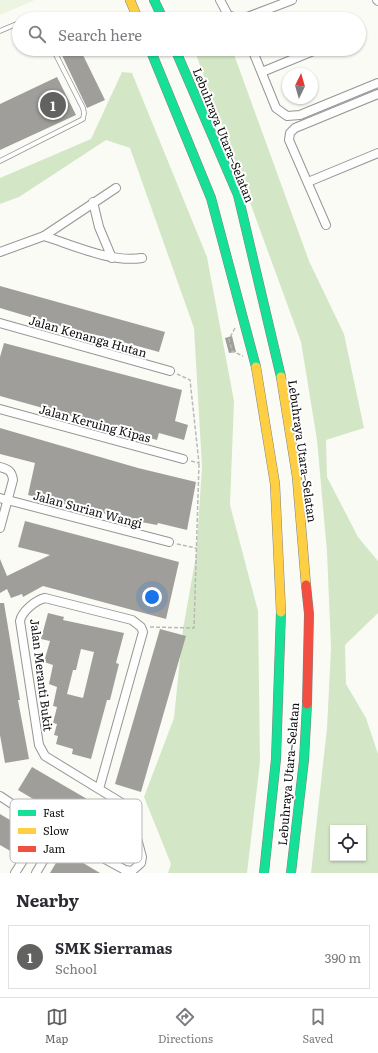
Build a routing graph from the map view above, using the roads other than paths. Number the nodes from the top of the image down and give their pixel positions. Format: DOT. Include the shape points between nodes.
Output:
graph roads {
  1 [pos="130,0"];
  2 [pos="154,0"];
  3 [pos="220,0"];
  4 [pos="292,0"];
  5 [pos="135,12"];
  6 [pos="159,12"];
  7 [pos="226,12"];
  8 [pos="260,12"];
  9 [pos="12,26"];
  10 [pos="0,31"];
  11 [pos="57,56"];
  12 [pos="153,56"];
  13 [pos="178,56"];
  14 [pos="255,56"];
  15 [pos="301,56"];
  16 [pos="262,72"];
  17 [pos="378,83"];
  18 [pos="378,94"];
  19 [pos="378,153"];
  20 [pos="0,162"];
  21 [pos="308,182"];
  22 [pos="116,188"];
  23 [pos="93,202"];
  24 [pos="326,225"];
  25 [pos="44,236"];
  26 [pos="0,252"];
  27 [pos="112,258"];
  28 [pos="142,258"];
  29 [pos="0,323"];
  30 [pos="170,371"];
  31 [pos="0,409"];
  32 [pos="184,460"];
  33 [pos="0,467"];
  34 [pos="4,499"];
  35 [pos="0,528"];
  36 [pos="169,542"];
  37 [pos="99,789"];
  38 [pos="0,796"];
  39 [pos="115,799"];
  40 [pos="10,803"];
  41 [pos="21,863"];
  42 [pos="42,863"];
  43 [pos="112,863"];
  44 [pos="141,863"];
  45 [pos="15,873"];
  46 [pos="36,873"];
  47 [pos="264,873"];
  48 [pos="291,873"];
  1 -- 5 [label="highway"];
  2 -- 6 [label="highway"];
  3 -- 7 [label="street"];
  4 -- 8 [label="street"];
  9 -- 10 [label="lane"];
  11 -- 20 [label="lane" via="83,108 83,119"];
  12 -- 47 [label="highway, Lebuhraya Utara–Selatan" via="211,198 255,359 275,484 281,629 276,759"];
  13 -- 48 [label="highway, Lebuhraya Utara–Selatan" via="238,195 278,360 297,477 309,614 309,649 304,760"];
  14 -- 16 [label="street"];
  15 -- 16 [label="street"];
  16 -- 17 [label="street" via="276,108 281,114 294,117"];
  18 -- 21 [label="street" via="295,128 290,133 290,140"];
  19 -- 21 [label="street"];
  21 -- 24 [label="street"];
  22 -- 23 [label="street"];
  23 -- 25 [label="street"];
  23 -- 27 [label="street" via="99,227"];
  25 -- 26 [label="street"];
  25 -- 27 [label="street"];
  27 -- 28 [label="street"];
  29 -- 30 [label="street, Jalan Kenanga Hutan"];
  31 -- 32 [label="street, Jalan Keruing Kipas"];
  33 -- 34 [label="street" via="8,469 13,480"];
  34 -- 35 [label="street"];
  34 -- 36 [label="street, Jalan Surian Wangi"];
  37 -- 37 [label="street, Jalan Meranti Bukit" via="142,638 141,627 132,620 51,598 41,599 21,616 39,745 45,756"];
  37 -- 39 [label="street, Jalan Meranti Bukit"];
  38 -- 40 [label="street, Jalan Meranti Bukit"];
  41 -- 45 [label="street"];
  42 -- 46 [label="street"];
  43 -- 44 [label="street, Jalan Meranti Bukit" via="132,871"];
}
